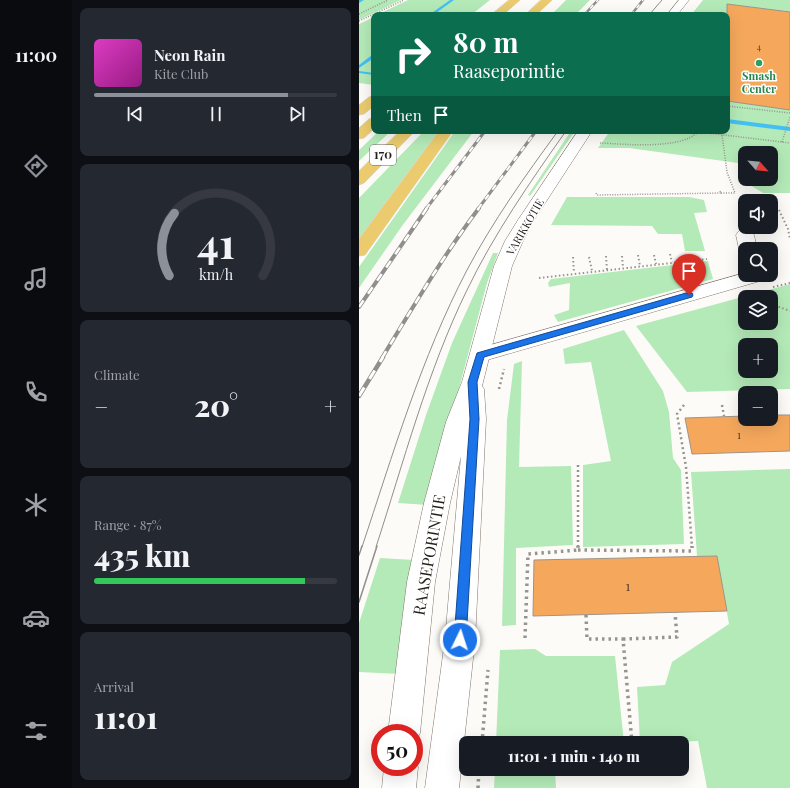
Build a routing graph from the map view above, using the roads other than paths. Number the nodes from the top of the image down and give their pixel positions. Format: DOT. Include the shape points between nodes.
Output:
graph roads {
  1 [pos="515,0"];
  2 [pos="548,0"];
  3 [pos="684,0"];
  4 [pos="499,12"];
  5 [pos="534,12"];
  6 [pos="539,12"];
  7 [pos="674,12"];
  8 [pos="371,102"];
  9 [pos="359,111"];
  10 [pos="371,125"];
  11 [pos="405,134"];
  12 [pos="444,134"];
  13 [pos="359,135"];
  14 [pos="590,137"];
  15 [pos="359,180"];
  16 [pos="359,251"];
  17 [pos="738,281"];
  18 [pos="480,355"];
  19 [pos="473,382"];
  20 [pos="406,724"];
  21 [pos="400,776"];
  22 [pos="399,788"];
  23 [pos="442,788"];
  1 -- 4 [label="highway"];
  2 -- 5 [label="highway"];
  2 -- 6 [label="highway"];
  3 -- 7 [label="main road"];
  8 -- 9 [label="highway"];
  10 -- 13 [label="highway, 170"];
  11 -- 15 [label="highway, 170"];
  12 -- 16 [label="highway"];
  14 -- 18 [label="main road, VARIKKOTIE" via="514,241 503,266"];
  17 -- 18 [label="main road"];
  18 -- 19 [label="main road, RAASEPORINTIE"];
  19 -- 20 [label="main road, RAASEPORINTIE" via="457,422 421,582"];
  19 -- 23 [label="main road, RAASEPORINTIE" via="475,419 460,640"];
  21 -- 22 [label="main road"];
}
